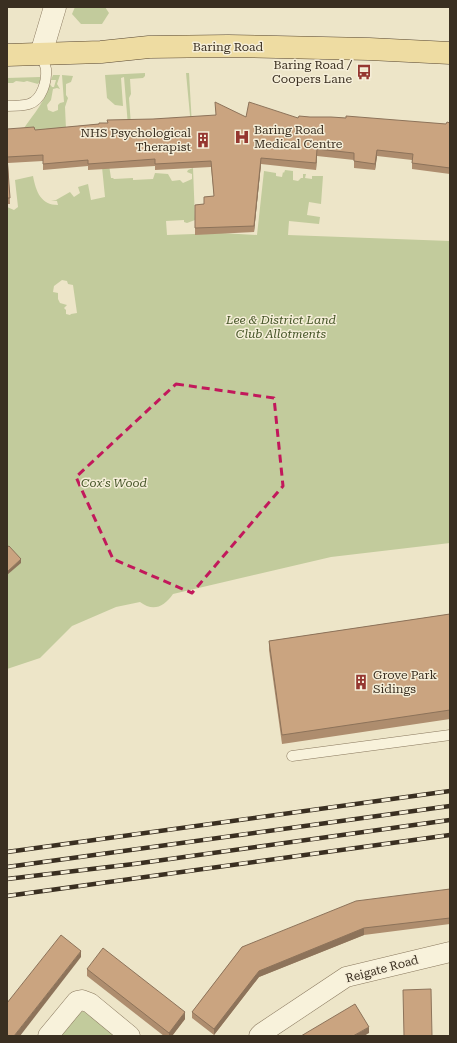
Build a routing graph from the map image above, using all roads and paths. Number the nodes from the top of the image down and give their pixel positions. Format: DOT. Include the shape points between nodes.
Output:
graph roads {
  1 [pos="55,7"];
  2 [pos="450,53"];
  3 [pos="41,54"];
  4 [pos="7,55"];
  5 [pos="7,106"];
  6 [pos="450,735"];
  7 [pos="292,756"];
  8 [pos="450,952"];
  9 [pos="48,1036"];
  10 [pos="130,1036"];
  11 [pos="259,1036"];
  1 -- 3 [label="street"];
  2 -- 3 [label="main road, Baring Road" via="281,46 149,47"];
  3 -- 4 [label="main road, Baring Road"];
  3 -- 5 [label="lane" via="46,76 40,97 30,104"];
  6 -- 7 [label="lane"];
  8 -- 11 [label="street, Reigate Road" via="346,977"];
  9 -- 10 [label="street" via="77,1001 82,1000 90,1003"];
}
